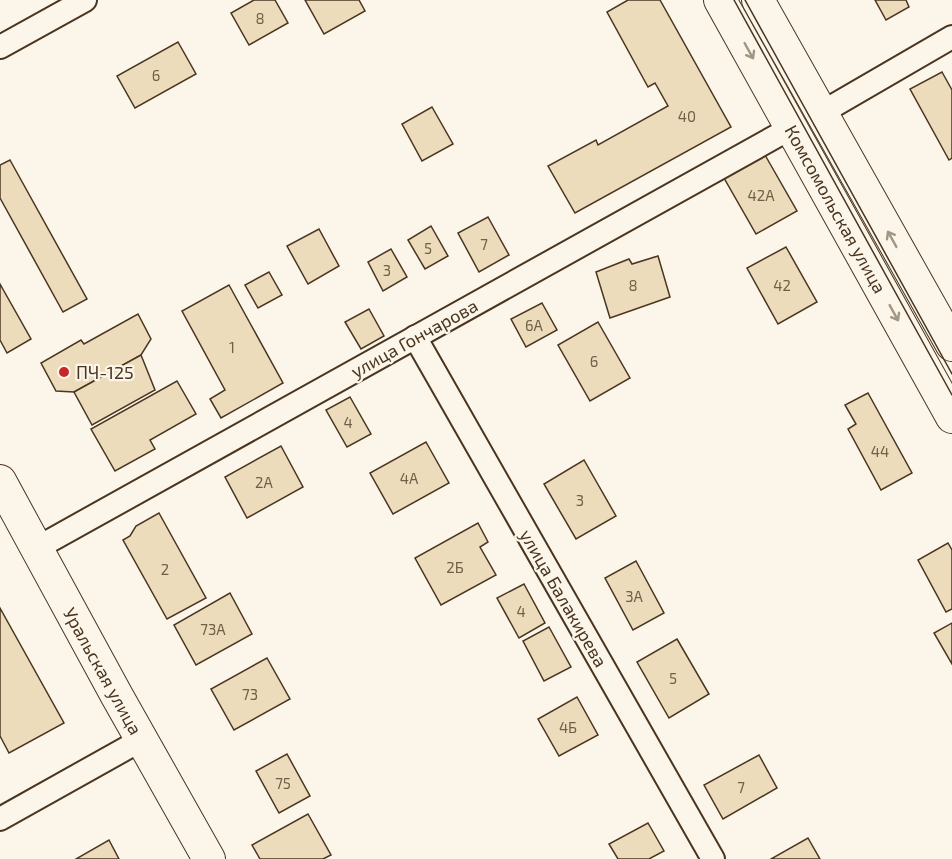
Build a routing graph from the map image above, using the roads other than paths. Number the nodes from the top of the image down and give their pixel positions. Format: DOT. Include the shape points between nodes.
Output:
graph roads {
  1 [pos="85,0"];
  2 [pos="720,0"];
  3 [pos="758,0"];
  4 [pos="952,38"];
  5 [pos="0,47"];
  6 [pos="821,113"];
  7 [pos="791,128"];
  8 [pos="415,337"];
  9 [pos="952,345"];
  10 [pos="952,417"];
  11 [pos="0,481"];
  12 [pos="36,548"];
  13 [pos="141,740"];
  14 [pos="0,819"];
  15 [pos="209,859"];
  16 [pos="713,859"];
  1 -- 5 [label="street"];
  2 -- 7 [label="main road, Комсомольская улица, one-way"];
  3 -- 6 [label="main road, Комсомольская улица"];
  4 -- 6 [label="street"];
  9 -- 6 [label="main road, Комсомольская улица, one-way"];
  7 -- 8 [label="street, улица Гончарова"];
  7 -- 10 [label="main road, Комсомольская улица, one-way"];
  8 -- 12 [label="street, улица Гончарова"];
  8 -- 16 [label="street, улица Балакирева"];
  11 -- 12 [label="main road, Уральская улица"];
  12 -- 13 [label="main road, Уральская улица"];
  13 -- 14 [label="street"];
  13 -- 15 [label="main road, Уральская улица"];
}
